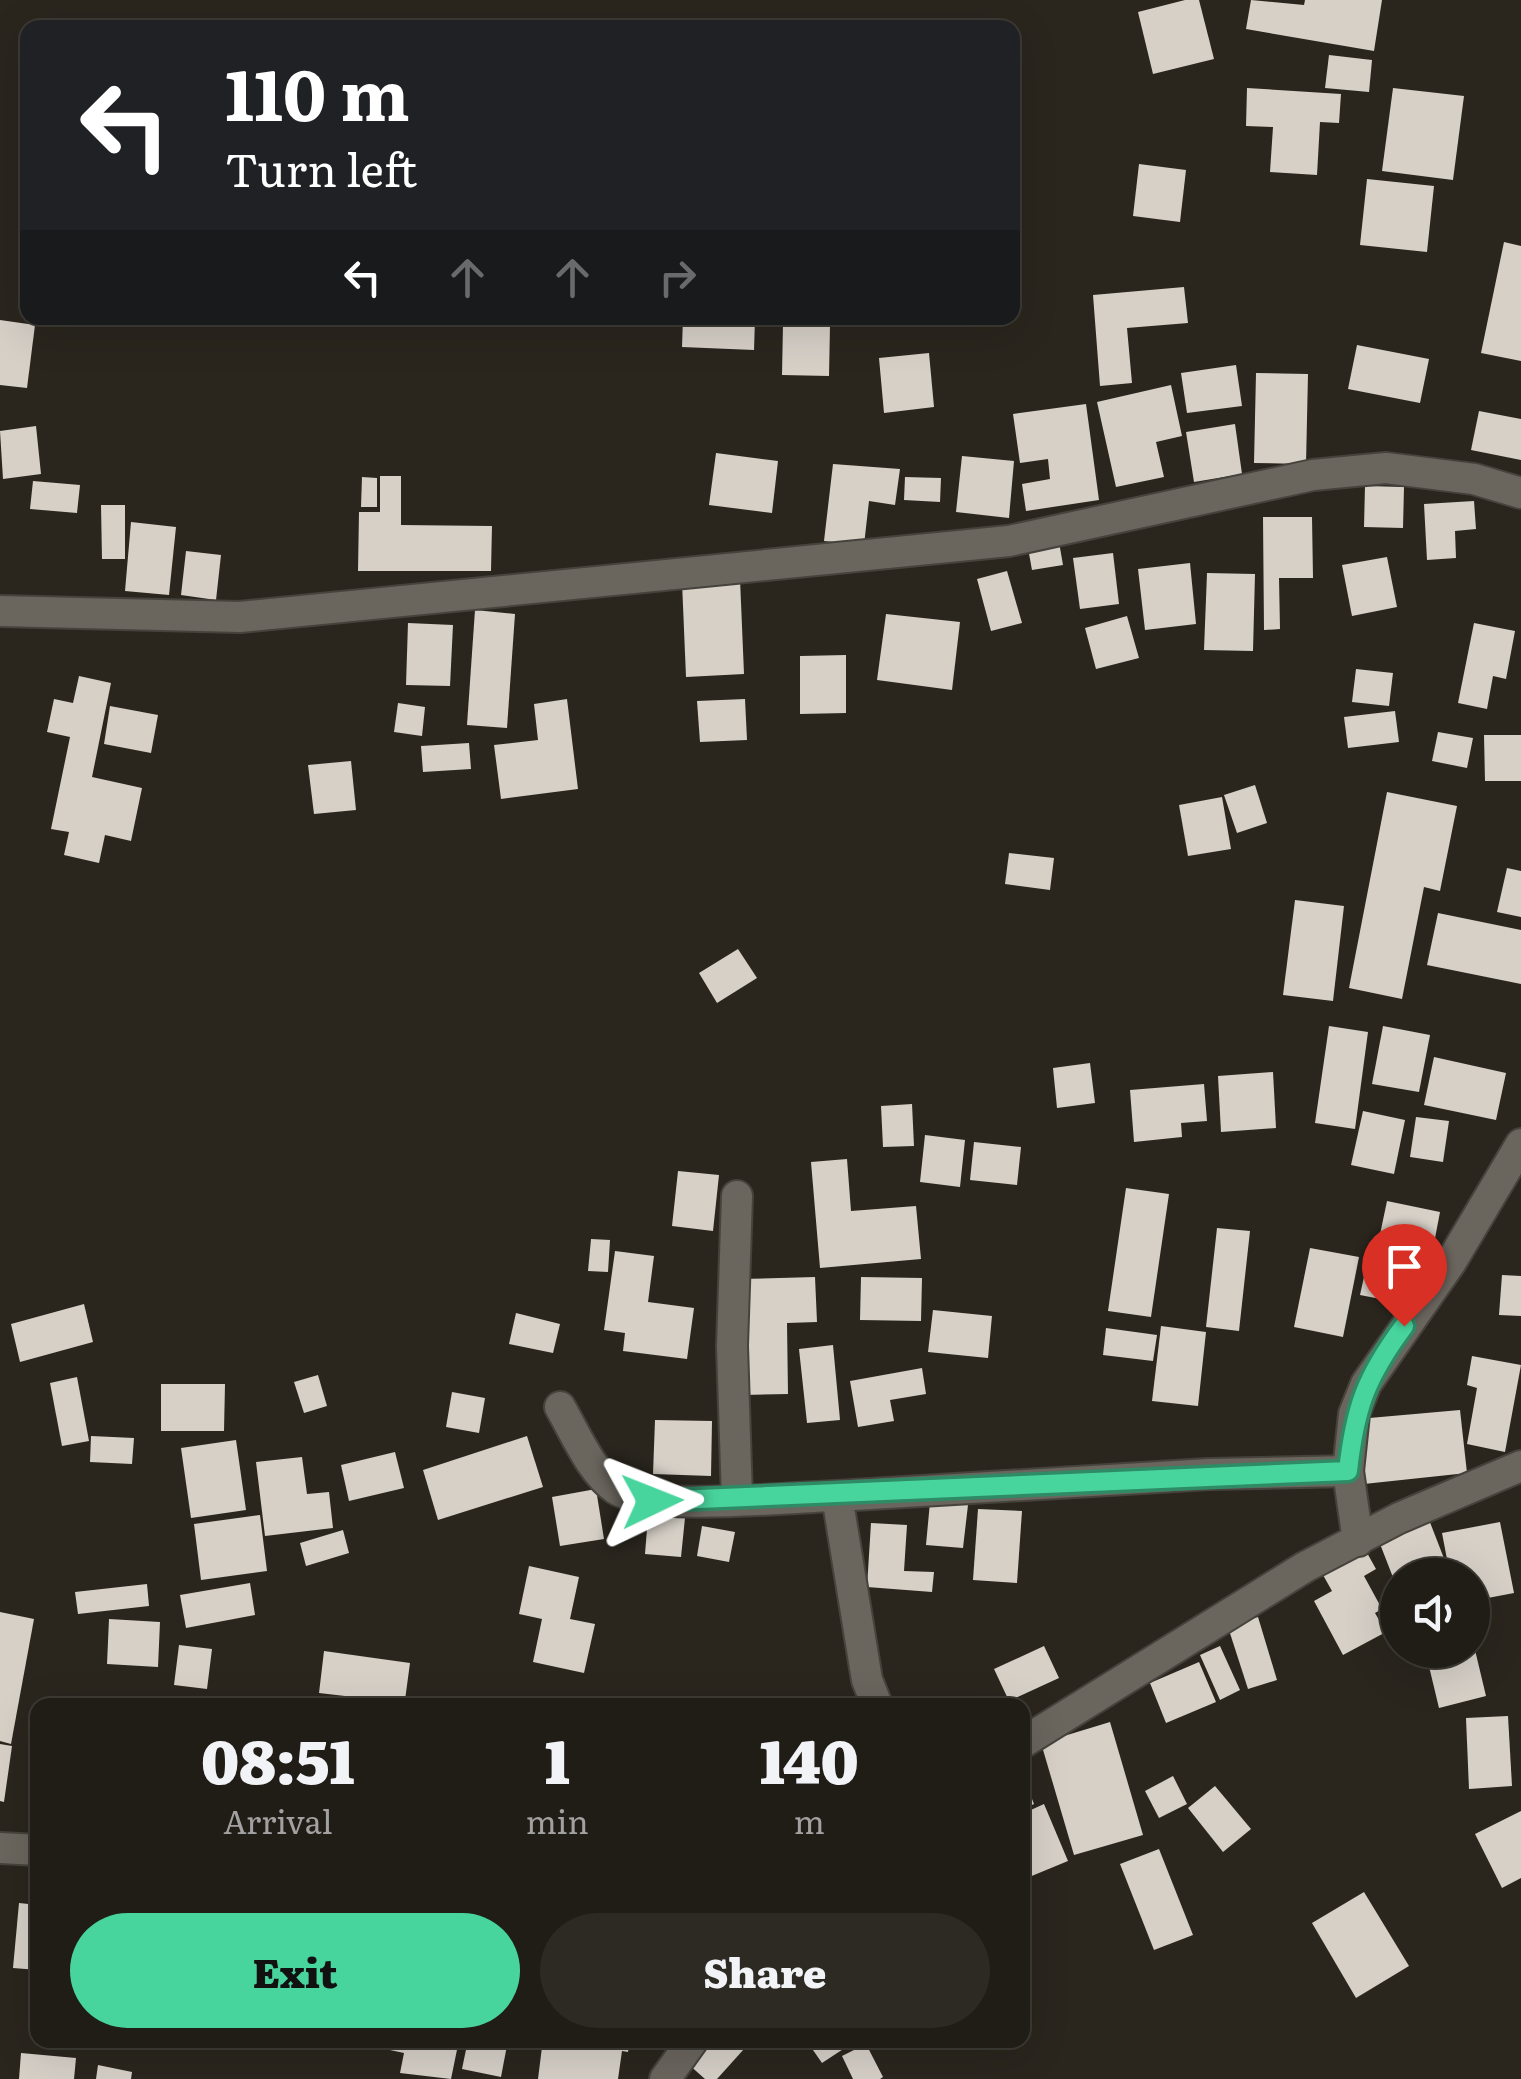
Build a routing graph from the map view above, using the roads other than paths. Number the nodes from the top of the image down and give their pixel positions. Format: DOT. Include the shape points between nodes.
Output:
graph roads {
  1 [pos="1521,493"];
  2 [pos="0,611"];
  3 [pos="1521,1144"];
  4 [pos="736,1196"];
  5 [pos="560,1407"];
  6 [pos="1521,1466"];
  7 [pos="1348,1471"];
  8 [pos="837,1496"];
  9 [pos="736,1498"];
  10 [pos="1358,1541"];
  11 [pos="874,1698"];
  12 [pos="1030,1738"];
  13 [pos="0,1848"];
  14 [pos="30,1850"];
  15 [pos="687,2048"];
  16 [pos="664,2079"];
  1 -- 2 [label="street" via="1474,478 1386,468 1314,475 1009,542 240,617"];
  3 -- 7 [label="street" via="1451,1262 1366,1384 1354,1414"];
  4 -- 9 [label="street"];
  5 -- 9 [label="street" via="616,1489 652,1501"];
  6 -- 10 [label="street"];
  7 -- 8 [label="street"];
  7 -- 10 [label="street"];
  8 -- 9 [label="street"];
  8 -- 11 [label="street"];
  10 -- 12 [label="street" via="1305,1567"];
  13 -- 14 [label="street"];
  15 -- 16 [label="street"];
}
